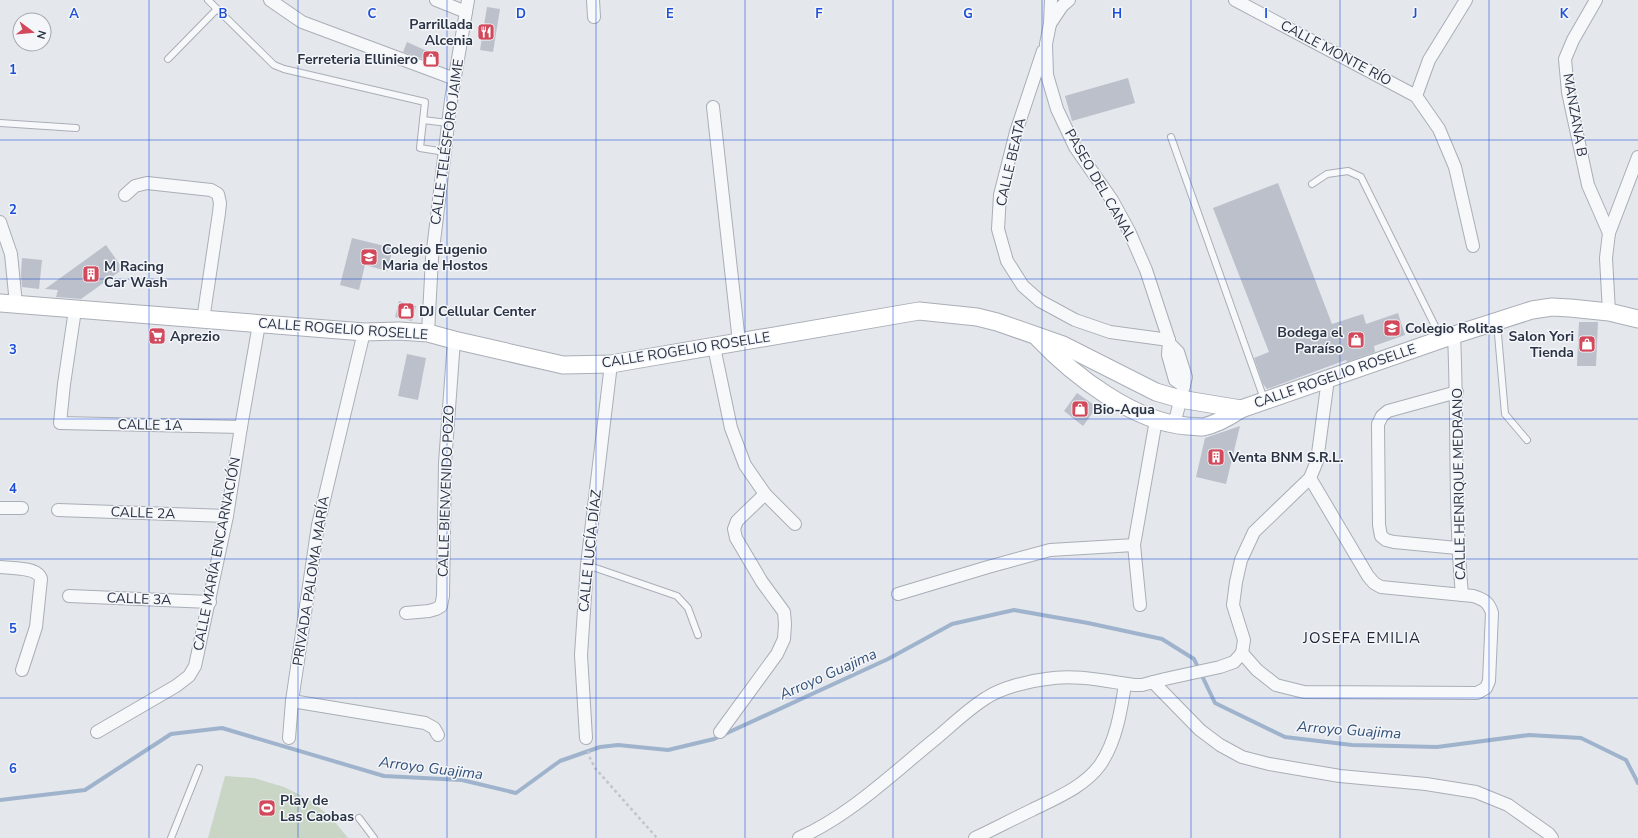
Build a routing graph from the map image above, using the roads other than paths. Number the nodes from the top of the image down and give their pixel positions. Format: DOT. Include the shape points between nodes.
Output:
graph roads {
  1 [pos="208,0"];
  2 [pos="270,0"];
  3 [pos="436,0"];
  4 [pos="468,0"];
  5 [pos="593,0"];
  6 [pos="1051,0"];
  7 [pos="1068,0"];
  8 [pos="1235,0"];
  9 [pos="1466,0"];
  10 [pos="1596,0"];
  11 [pos="217,9"];
  12 [pos="466,12"];
  13 [pos="594,17"];
  14 [pos="1050,24"];
  15 [pos="1046,44"];
  16 [pos="168,59"];
  17 [pos="455,79"];
  18 [pos="1416,96"];
  19 [pos="713,107"];
  20 [pos="422,120"];
  21 [pos="0,123"];
  22 [pos="448,123"];
  23 [pos="76,128"];
  24 [pos="1171,137"];
  25 [pos="445,152"];
  26 [pos="1638,157"];
  27 [pos="1312,184"];
  28 [pos="125,195"];
  29 [pos="0,222"];
  30 [pos="1609,233"];
  31 [pos="1473,246"];
  32 [pos="8,304"];
  33 [pos="75,310"];
  34 [pos="1609,312"];
  35 [pos="1638,319"];
  36 [pos="203,320"];
  37 [pos="1497,322"];
  38 [pos="259,324"];
  39 [pos="364,332"];
  40 [pos="428,332"];
  41 [pos="1035,335"];
  42 [pos="1448,337"];
  43 [pos="454,340"];
  44 [pos="1169,341"];
  45 [pos="739,342"];
  46 [pos="714,347"];
  47 [pos="611,364"];
  48 [pos="1328,379"];
  49 [pos="1182,392"];
  50 [pos="1457,392"];
  51 [pos="1264,401"];
  52 [pos="1241,409"];
  53 [pos="1156,420"];
  54 [pos="1174,425"];
  55 [pos="241,427"];
  56 [pos="1527,440"];
  57 [pos="1310,478"];
  58 [pos="765,494"];
  59 [pos="0,508"];
  60 [pos="22,508"];
  61 [pos="58,510"];
  62 [pos="227,516"];
  63 [pos="795,524"];
  64 [pos="1134,545"];
  65 [pos="1457,548"];
  66 [pos="587,565"];
  67 [pos="0,567"];
  68 [pos="898,594"];
  69 [pos="1462,595"];
  70 [pos="69,596"];
  71 [pos="210,602"];
  72 [pos="1140,605"];
  73 [pos="406,613"];
  74 [pos="698,636"];
  75 [pos="1242,653"];
  76 [pos="22,670"];
  77 [pos="1153,682"];
  78 [pos="1125,684"];
  79 [pos="292,701"];
  80 [pos="98,732"];
  81 [pos="720,732"];
  82 [pos="438,734"];
  83 [pos="288,738"];
  84 [pos="586,738"];
  85 [pos="198,768"];
  86 [pos="359,818"];
  87 [pos="171,838"];
  88 [pos="374,838"];
  89 [pos="799,838"];
  90 [pos="975,838"];
  91 [pos="1552,838"];
  1 -- 11 [label="lane"];
  2 -- 17 [label="street" via="302,22"];
  3 -- 12 [label="street"];
  4 -- 12 [label="street, CALLE TELÉSFORO JAIME"];
  5 -- 13 [label="street"];
  6 -- 14 [label="street, PASEO DEL CANAL"];
  7 -- 14 [label="street, PASEO DEL CANAL"];
  8 -- 18 [label="street, CALLE MONTE RÍO"];
  9 -- 18 [label="street" via="1429,60"];
  10 -- 30 [label="street, MANZANA B" via="1565,59 1568,92 1588,185"];
  11 -- 16 [label="lane"];
  11 -- 20 [label="lane" via="274,65 425,102"];
  12 -- 17 [label="street, CALLE TELÉSFORO JAIME"];
  14 -- 15 [label="street, PASEO DEL CANAL"];
  15 -- 44 [label="street, PASEO DEL CANAL" via="1047,75 1058,109 1075,147 1112,200 1129,231 1146,270"];
  15 -- 44 [label="street, CALLE BEATA" via="1016,132 1000,195 998,229 1007,261 1024,286 1040,301 1075,320 1110,332"];
  17 -- 22 [label="street, CALLE TELÉSFORO JAIME"];
  18 -- 31 [label="street, CALLE MONTE RÍO" via="1439,129 1454,167"];
  19 -- 45 [label="street"];
  20 -- 22 [label="lane"];
  20 -- 25 [label="lane" via="420,148"];
  21 -- 23 [label="lane"];
  22 -- 25 [label="street, CALLE TELÉSFORO JAIME"];
  24 -- 51 [label="lane"];
  25 -- 40 [label="street, CALLE TELÉSFORO JAIME" via="432,258"];
  26 -- 30 [label="street"];
  27 -- 42 [label="lane" via="1327,174 1348,171 1361,177"];
  28 -- 36 [label="street" via="135,186 147,183 211,190 218,194 220,212"];
  29 -- 32 [label="street" via="11,254"];
  30 -- 34 [label="street" via="1606,258"];
  32 -- 33 [label="street, CALLE ROGELIO ROSELLE"];
  33 -- 36 [label="street, CALLE ROGELIO ROSELLE"];
  33 -- 55 [label="street, CALLE 1A" via="60,423"];
  34 -- 35 [label="street, CALLE ROGELIO ROSELLE"];
  34 -- 37 [label="street, CALLE ROGELIO ROSELLE" via="1552,307 1532,310"];
  36 -- 38 [label="street, CALLE ROGELIO ROSELLE"];
  37 -- 42 [label="street, CALLE ROGELIO ROSELLE"];
  37 -- 56 [label="lane" via="1505,414"];
  38 -- 39 [label="street, CALLE ROGELIO ROSELLE"];
  38 -- 55 [label="street, CALLE MARÍA ENCARNACIÓN"];
  39 -- 40 [label="street, CALLE ROGELIO ROSELLE"];
  39 -- 79 [label="street, PRIVADA PALOMA MARÍA" via="318,525"];
  40 -- 43 [label="street, CALLE ROGELIO ROSELLE"];
  41 -- 45 [label="street, CALLE ROGELIO ROSELLE" via="978,317 919,311"];
  41 -- 49 [label="street, CALLE ROGELIO ROSELLE" via="1063,345 1156,392"];
  41 -- 53 [label="street, CALLE ROGELIO ROSELLE" via="1055,356 1085,380 1127,407"];
  42 -- 48 [label="street, CALLE ROGELIO ROSELLE"];
  42 -- 50 [label="street, CALLE HENRIQUE MEDRANO"];
  43 -- 47 [label="street, CALLE ROGELIO ROSELLE" via="563,364"];
  43 -- 73 [label="street, CALLE BIENVENIDO POZO" via="445,463 443,596 441,606 436,610"];
  44 -- 49 [label="street, PASEO DEL CANAL" via="1168,355 1175,380"];
  45 -- 46 [label="street, CALLE ROGELIO ROSELLE"];
  46 -- 47 [label="street, CALLE ROGELIO ROSELLE"];
  46 -- 58 [label="street" via="731,428 745,465"];
  47 -- 66 [label="street, CALLE LUCÍA DÍAZ"];
  48 -- 51 [label="street, CALLE ROGELIO ROSELLE"];
  48 -- 57 [label="street" via="1317,461"];
  49 -- 52 [label="street, CALLE ROGELIO ROSELLE"];
  49 -- 54 [label="street"];
  50 -- 65 [label="street, CALLE HENRIQUE MEDRANO"];
  50 -- 65 [label="street" via="1388,411 1378,424 1381,536 1394,542"];
  51 -- 52 [label="street, CALLE ROGELIO ROSELLE"];
  52 -- 54 [label="street, CALLE ROGELIO ROSELLE" via="1222,420 1202,427"];
  53 -- 54 [label="street, CALLE ROGELIO ROSELLE"];
  53 -- 64 [label="street"];
  55 -- 62 [label="street, CALLE MARÍA ENCARNACIÓN"];
  57 -- 69 [label="street" via="1374,583 1381,587"];
  57 -- 75 [label="street" via="1254,532 1241,560 1233,605 1244,640"];
  58 -- 63 [label="street"];
  58 -- 81 [label="street" via="737,521 734,529 736,538 762,582 784,612 784,639 777,654"];
  59 -- 60 [label="street"];
  61 -- 62 [label="street, CALLE 2A"];
  62 -- 71 [label="street, CALLE MARÍA ENCARNACIÓN"];
  64 -- 68 [label="street" via="1050,550"];
  64 -- 72 [label="street"];
  65 -- 69 [label="street, CALLE HENRIQUE MEDRANO"];
  66 -- 74 [label="lane" via="677,596 688,608"];
  66 -- 84 [label="street, CALLE LUCÍA DÍAZ" via="581,655"];
  67 -- 76 [label="street" via="31,570 38,573 41,579 36,628"];
  69 -- 75 [label="street, CALLE HENRIQUE MEDRANO" via="1484,600 1492,613 1489,681 1486,688 1477,693 1304,692 1276,685 1257,670"];
  70 -- 71 [label="street, CALLE 3A"];
  71 -- 80 [label="street, CALLE MARÍA ENCARNACIÓN" via="195,666 189,676"];
  75 -- 77 [label="street" via="1234,662 1212,670"];
  77 -- 78 [label="street" via="1142,685"];
  77 -- 91 [label="street" via="1200,730 1242,757 1340,776 1426,784 1476,792 1508,804"];
  78 -- 89 [label="street" via="1076,677 1046,679 1016,686 987,697 850,808 818,830"];
  78 -- 90 [label="street" via="1112,742 1100,765 1090,776 1064,794"];
  79 -- 82 [label="street" via="425,723"];
  79 -- 83 [label="street, PRIVADA PALOMA MARÍA"];
  85 -- 87 [label="lane"];
  86 -- 88 [label="lane"];
}
